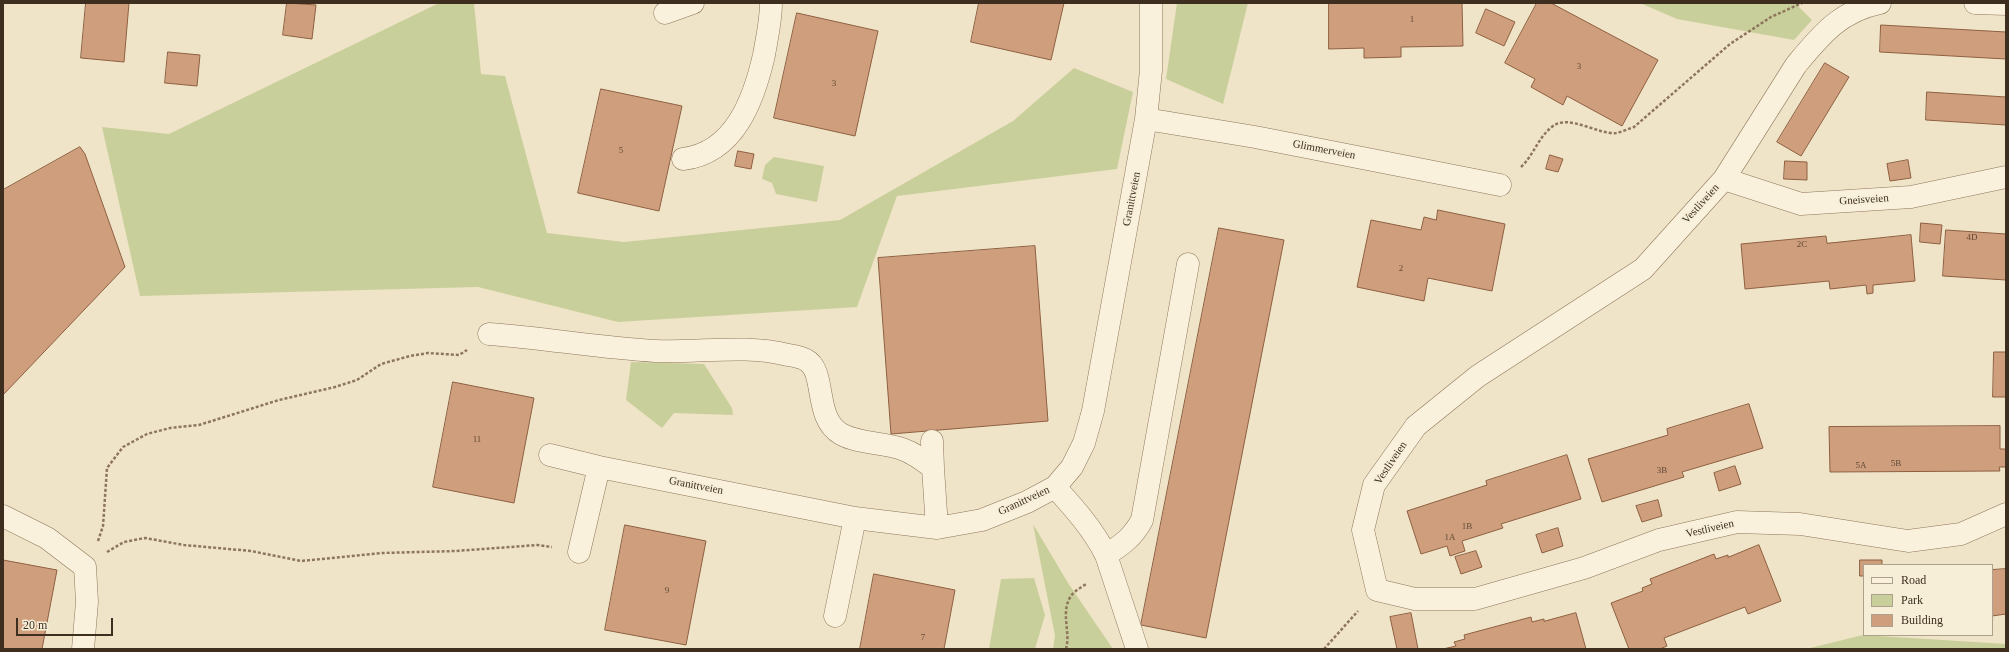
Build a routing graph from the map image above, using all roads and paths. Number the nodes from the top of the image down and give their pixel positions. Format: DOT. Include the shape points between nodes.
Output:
graph roads {
  1 [pos="693,3"];
  2 [pos="771,3"];
  3 [pos="1151,3"];
  4 [pos="1802,3"];
  5 [pos="1880,3"];
  6 [pos="1975,3"];
  7 [pos="2006,4"];
  8 [pos="665,13"];
  9 [pos="1146,119"];
  10 [pos="683,159"];
  11 [pos="2006,177"];
  12 [pos="1724,179"];
  13 [pos="1500,185"];
  14 [pos="1188,264"];
  15 [pos="489,334"];
  16 [pos="932,441"];
  17 [pos="550,455"];
  18 [pos="599,467"];
  19 [pos="933,468"];
  20 [pos="1055,487"];
  21 [pos="2006,514"];
  22 [pos="3,516"];
  23 [pos="855,518"];
  24 [pos="937,528"];
  25 [pos="579,552"];
  26 [pos="1108,561"];
  27 [pos="85,567"];
  28 [pos="1377,590"];
  29 [pos="835,616"];
  30 [pos="83,649"];
  31 [pos="1066,649"];
  32 [pos="1137,649"];
  33 [pos="1324,649"];
  1 -- 8 [label="street"];
  2 -- 10 [label="street" via="770,24 758,81 744,115 735,129 711,151"];
  3 -- 9 [label="street, Granittveien" via="1151,70"];
  4 -- 13 [label="path" via="1771,17 1730,44 1634,127 1615,133 1569,122 1554,124 1543,134 1527,161"];
  5 -- 12 [label="street, Vestliveien" via="1851,12 1825,31 1796,65"];
  6 -- 7 [label="street"];
  9 -- 13 [label="street, Glimmerveien" via="1254,137"];
  9 -- 20 [label="street, Granittveien" via="1093,411 1084,443 1072,467"];
  11 -- 12 [label="street, Gneisveien" via="1910,197 1801,204"];
  12 -- 28 [label="street, Vestliveien" via="1642,269 1478,376 1416,426 1374,485 1363,530"];
  14 -- 26 [label="street" via="1142,520 1136,532"];
  15 -- 19 [label="street" via="656,351 753,349 807,360 818,380 824,414 830,425 841,434 862,441 902,449 916,455"];
  15 -- 27 [label="path" via="459,355 428,353 410,356 381,364 357,380 278,400 199,425 146,434 123,447 107,468 103,526"];
  16 -- 19 [label="street"];
  17 -- 18 [label="street, Granittveien"];
  18 -- 23 [label="street, Granittveien"];
  18 -- 25 [label="street"];
  19 -- 24 [label="street"];
  20 -- 24 [label="street, Granittveien" via="1027,502 982,520"];
  20 -- 26 [label="street" via="1099,541"];
  21 -- 28 [label="street, Vestliveien" via="1961,534 1908,541 1800,524 1737,522 1659,540 1584,568 1475,599 1415,599"];
  22 -- 27 [label="street" via="47,538"];
  23 -- 24 [label="street, Granittveien"];
  23 -- 29 [label="street"];
  25 -- 27 [label="path" via="537,545 382,553 301,561 251,551 184,545 145,538 124,542"];
  26 -- 31 [label="path" via="1071,596 1065,616 1069,638"];
  26 -- 32 [label="street"];
  27 -- 30 [label="street" via="87,602"];
  28 -- 33 [label="path"];
}
